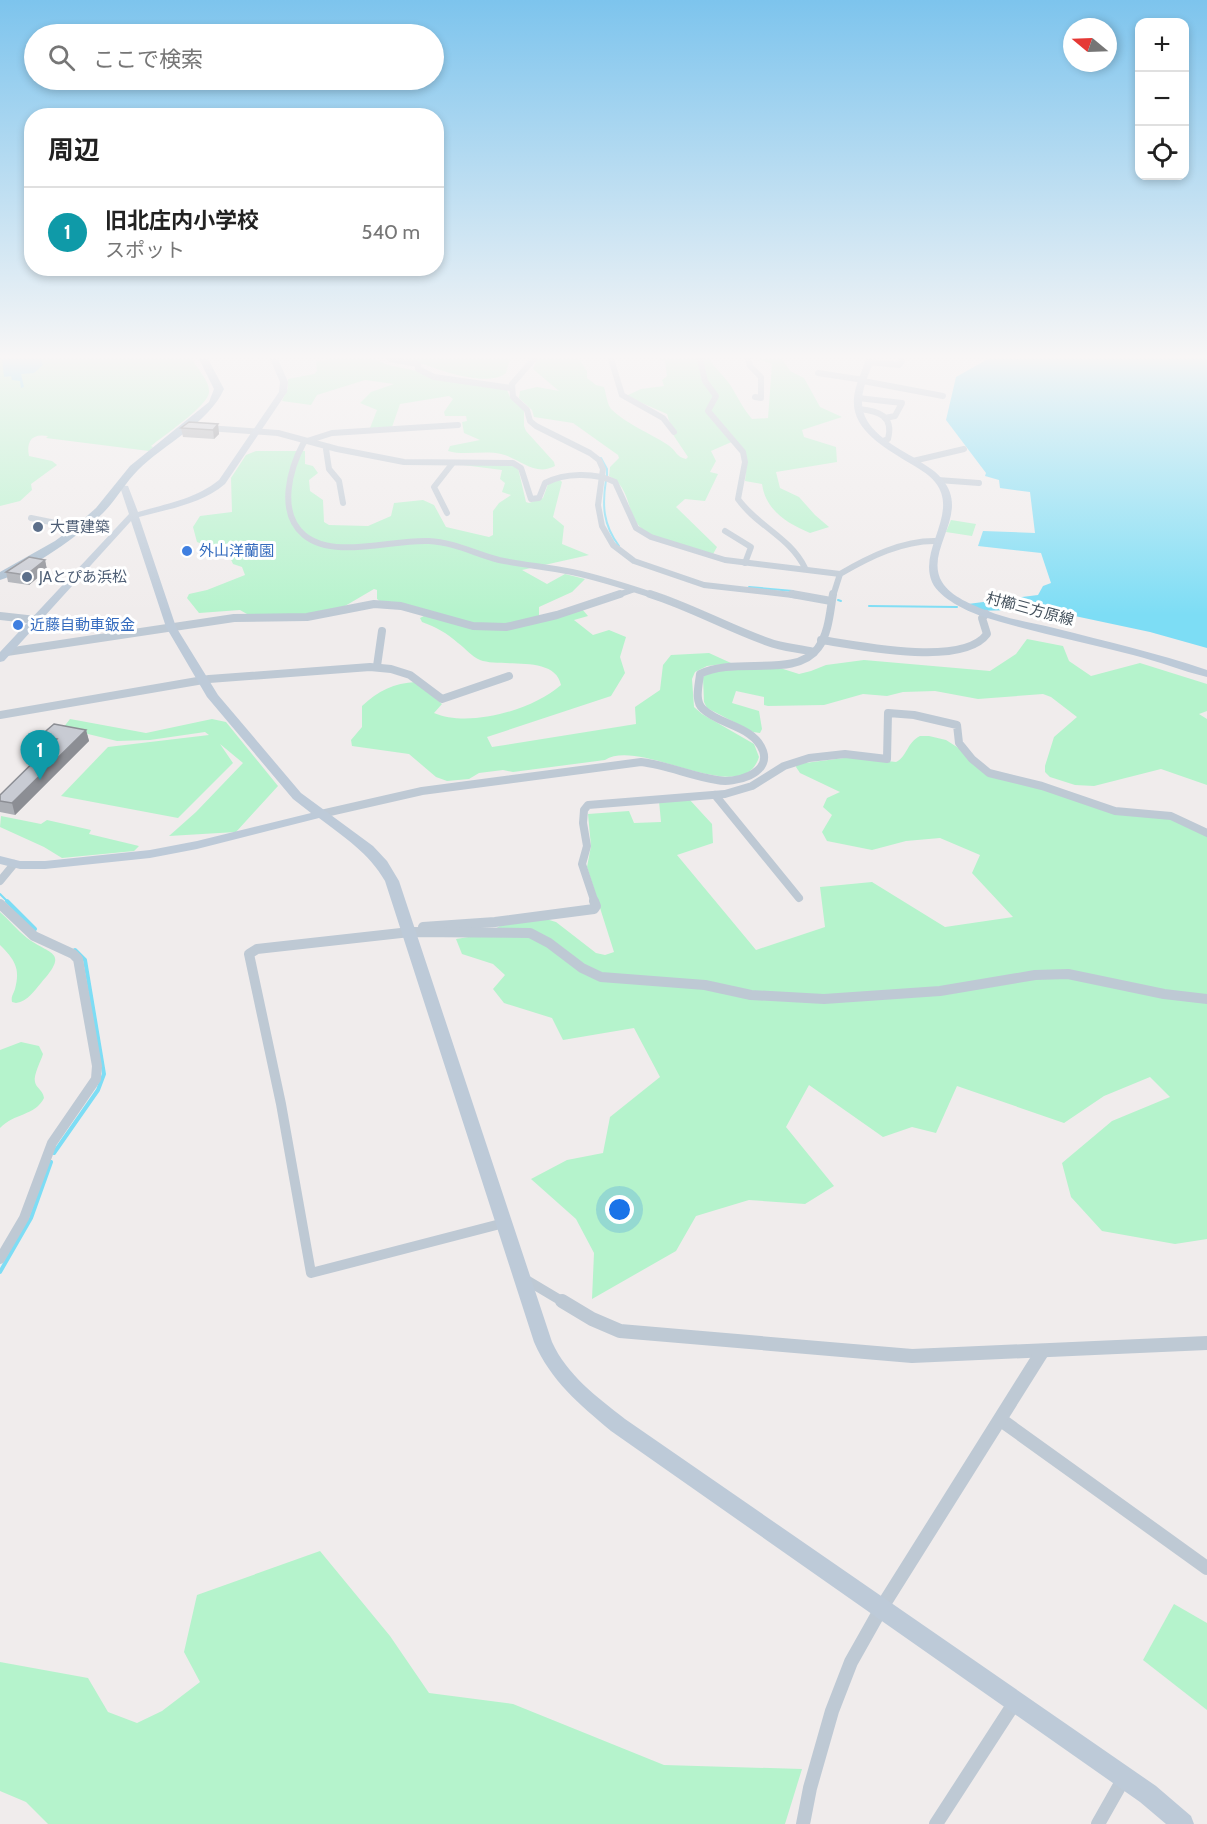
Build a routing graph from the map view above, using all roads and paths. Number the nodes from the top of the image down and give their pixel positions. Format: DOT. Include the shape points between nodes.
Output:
graph roads {
  1 [pos="162,444"];
  2 [pos="248,444"];
  3 [pos="304,444"];
  4 [pos="320,444"];
  5 [pos="570,444"];
  6 [pos="738,444"];
  7 [pos="888,444"];
  8 [pos="329,447"];
  9 [pos="964,449"];
  10 [pos="913,461"];
  11 [pos="452,464"];
  12 [pos="602,478"];
  13 [pos="938,480"];
  14 [pos="979,483"];
  15 [pos="118,487"];
  16 [pos="343,503"];
  17 [pos="447,513"];
  18 [pos="134,516"];
  19 [pos="31,518"];
  20 [pos="80,528"];
  21 [pos="725,531"];
  22 [pos="937,541"];
  23 [pos="745,563"];
  24 [pos="805,568"];
  25 [pos="840,574"];
  26 [pos="0,577"];
  27 [pos="632,590"];
  28 [pos="831,601"];
  29 [pos="986,614"];
  30 [pos="0,616"];
  31 [pos="36,620"];
  32 [pos="171,627"];
  33 [pos="382,631"];
  34 [pos="821,640"];
  35 [pos="814,652"];
  36 [pos="3,656"];
  37 [pos="377,666"];
  38 [pos="1207,674"];
  39 [pos="508,676"];
  40 [pos="203,680"];
  41 [pos="0,715"];
  42 [pos="735,781"];
  43 [pos="744,789"];
  44 [pos="715,795"];
  45 [pos="321,814"];
  46 [pos="1207,834"];
  47 [pos="0,860"];
  48 [pos="14,864"];
  49 [pos="0,873"];
  50 [pos="0,880"];
  51 [pos="799,898"];
  52 [pos="0,904"];
  53 [pos="410,932"];
  54 [pos="1207,999"];
  55 [pos="504,1223"];
  56 [pos="0,1259"];
  57 [pos="522,1278"];
  58 [pos="1207,1343"];
  59 [pos="1042,1352"];
  60 [pos="1001,1420"];
  61 [pos="1207,1568"];
  62 [pos="882,1607"];
  63 [pos="1015,1702"];
  64 [pos="1124,1778"];
  65 [pos="803,1824"];
  66 [pos="936,1824"];
  67 [pos="1098,1824"];
  68 [pos="1183,1824"];
  1 -- 15 [label="main road"];
  2 -- 18 [label="street" via="226,477 211,491"];
  3 -- 27 [label="street" via="294,460 288,493 292,523 307,537 346,548 430,541 500,560 575,573"];
  4 -- 8 [label="street"];
  5 -- 12 [label="street" via="595,457 602,465"];
  6 -- 24 [label="street" via="744,457 738,499 783,538"];
  7 -- 10 [label="street"];
  8 -- 11 [label="street" via="404,462"];
  8 -- 16 [label="street" via="329,469 339,481"];
  9 -- 10 [label="street"];
  10 -- 13 [label="street"];
  11 -- 12 [label="street" via="517,464 529,497 534,499 540,496 544,483 556,478"];
  11 -- 17 [label="street" via="434,487"];
  12 -- 23 [label="street" via="615,482 634,525 645,534"];
  12 -- 28 [label="street" via="598,505 602,526 613,545 634,561 704,585"];
  13 -- 14 [label="street"];
  13 -- 22 [label="street, 村櫛三方原線" via="947,504"];
  15 -- 18 [label="street" via="125,488"];
  15 -- 20 [label="main road"];
  18 -- 31 [label="street"];
  18 -- 32 [label="street"];
  19 -- 20 [label="street"];
  20 -- 26 [label="main road"];
  21 -- 23 [label="street" via="751,548"];
  22 -- 25 [label="street" via="925,539 902,545"];
  22 -- 29 [label="street, 村櫛三方原線" via="932,573 942,587"];
  23 -- 24 [label="street"];
  24 -- 25 [label="street"];
  25 -- 28 [label="street"];
  27 -- 32 [label="street" via="506,627 473,626 401,606 375,604 318,616 240,617"];
  27 -- 35 [label="street" via="693,609 776,645"];
  28 -- 34 [label="street"];
  29 -- 34 [label="street" via="982,618 987,634 984,640 933,652"];
  29 -- 38 [label="street, 村櫛三方原線"];
  30 -- 31 [label="street"];
  31 -- 36 [label="street"];
  32 -- 36 [label="street"];
  32 -- 40 [label="street"];
  33 -- 37 [label="street"];
  34 -- 35 [label="street"];
  35 -- 42 [label="street" via="788,664 715,667 698,676 698,702 702,709 754,738 765,753 760,768"];
  37 -- 39 [label="street" via="420,678 442,699"];
  37 -- 40 [label="street"];
  40 -- 41 [label="street"];
  40 -- 45 [label="street" via="293,791"];
  42 -- 43 [label="street"];
  42 -- 45 [label="street" via="718,781 641,762 422,790"];
  43 -- 44 [label="street"];
  43 -- 46 [label="street" via="784,766 809,758 845,754 887,759 888,713 907,714 957,725 959,743 992,774 1115,811 1171,816"];
  44 -- 51 [label="street"];
  44 -- 53 [label="street" via="592,803 585,807 587,846 582,864 594,909 417,928"];
  45 -- 48 [label="street" via="166,851 58,864"];
  45 -- 53 [label="street" via="382,864 395,887"];
  47 -- 48 [label="street"];
  48 -- 49 [label="street"];
  48 -- 50 [label="street"];
  52 -- 56 [label="street" via="34,936 78,959 98,1070 92,1089 52,1143 24,1218"];
  53 -- 54 [label="street" via="530,933 544,938 585,973 751,994 824,999 940,991 1035,975 1068,974"];
  53 -- 55 [label="street"];
  53 -- 55 [label="street" via="257,949 249,954 312,1273"];
  55 -- 57 [label="street"];
  57 -- 59 [label="street" via="620,1331 868,1354"];
  57 -- 62 [label="street" via="550,1359 568,1383 618,1425"];
  58 -- 59 [label="street"];
  59 -- 60 [label="street"];
  60 -- 61 [label="street"];
  60 -- 62 [label="street"];
  62 -- 63 [label="street"];
  62 -- 65 [label="street" via="838,1693"];
  63 -- 64 [label="street"];
  63 -- 66 [label="street"];
  64 -- 67 [label="street"];
  64 -- 68 [label="street"];
}
